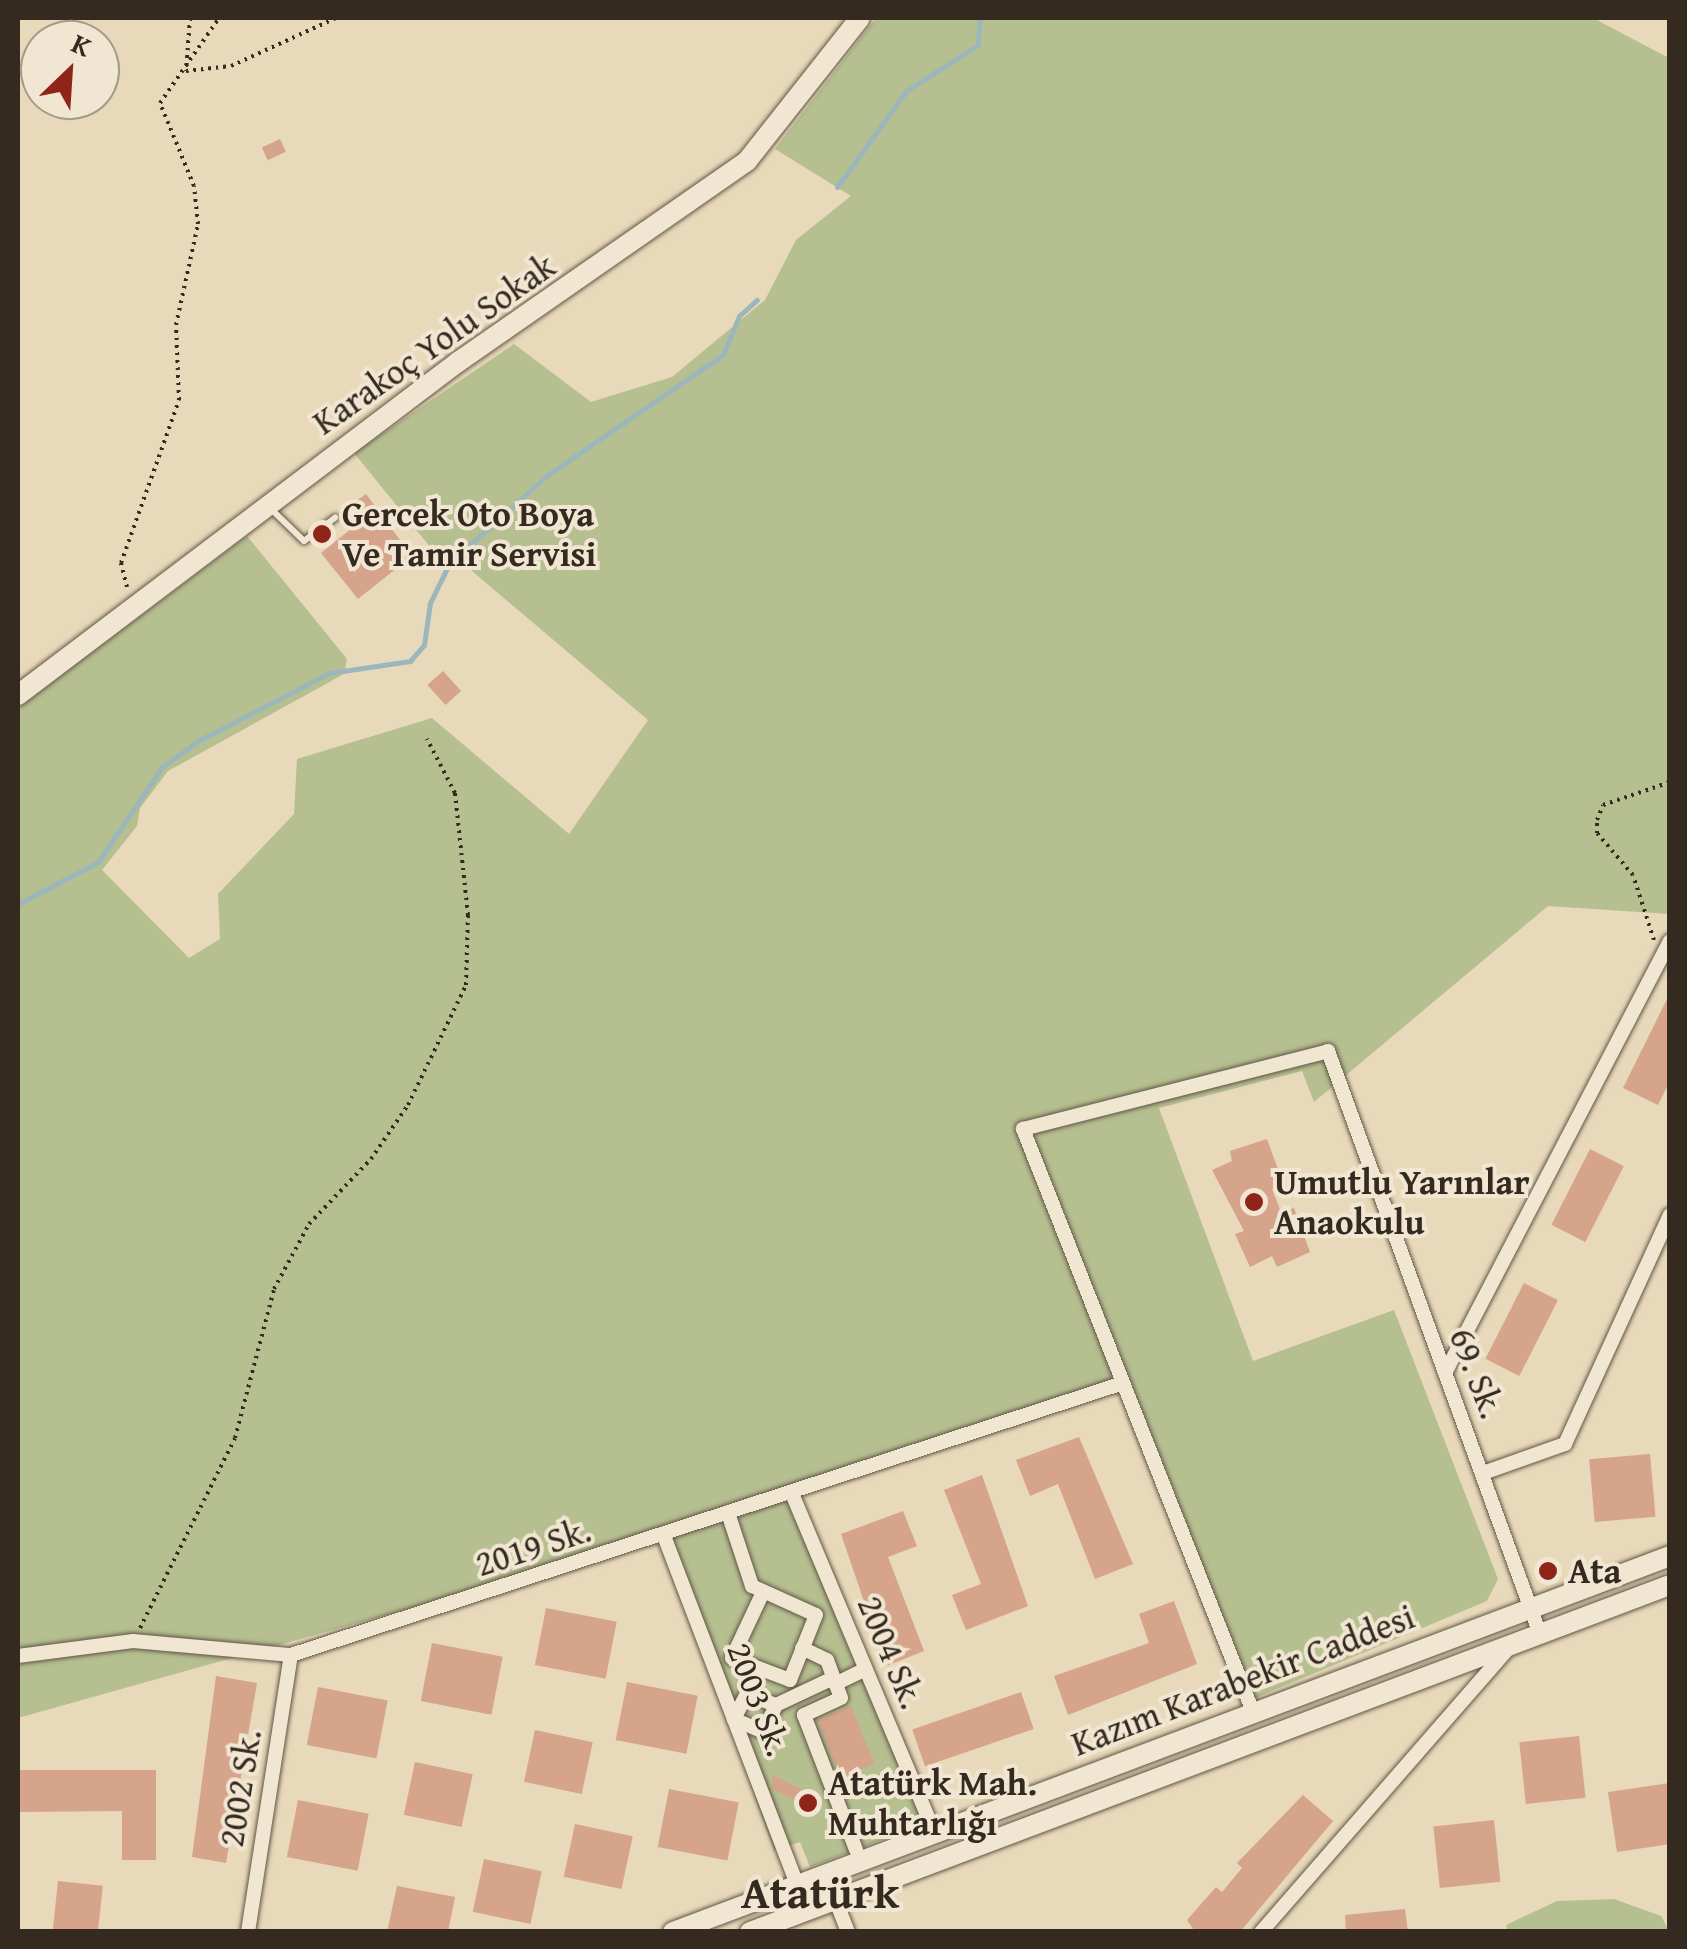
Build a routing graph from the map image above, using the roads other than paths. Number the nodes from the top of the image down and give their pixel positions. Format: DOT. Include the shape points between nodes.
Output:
graph roads {
  1 [pos="860,18"];
  2 [pos="266,504"];
  3 [pos="335,518"];
  4 [pos="18,694"];
  5 [pos="1665,947"];
  6 [pos="1670,1215"];
  7 [pos="1444,1373"];
  8 [pos="1123,1383"];
  9 [pos="1484,1473"];
  10 [pos="793,1496"];
  11 [pos="729,1516"];
  12 [pos="664,1536"];
  13 [pos="1670,1556"];
  14 [pos="1670,1585"];
  15 [pos="763,1592"];
  16 [pos="1531,1606"];
  17 [pos="1540,1634"];
  18 [pos="1512,1644"];
  19 [pos="802,1648"];
  20 [pos="291,1655"];
  21 [pos="18,1656"];
  22 [pos="866,1670"];
  23 [pos="834,1681"];
  24 [pos="776,1705"];
  25 [pos="1252,1712"];
  26 [pos="734,1720"];
  27 [pos="820,1791"];
  28 [pos="836,1799"];
  29 [pos="934,1832"];
  30 [pos="856,1850"];
  31 [pos="825,1873"];
  32 [pos="797,1884"];
  33 [pos="834,1899"];
  34 [pos="248,1932"];
  35 [pos="673,1932"];
  36 [pos="750,1932"];
  37 [pos="848,1932"];
  38 [pos="1261,1932"];
  1 -- 2 [label="street, Karakoç Yolu Sokak" via="747,160"];
  2 -- 3 [label="lane" via="304,541"];
  2 -- 4 [label="street, Karakoç Yolu Sokak"];
  5 -- 7 [label="street"];
  6 -- 9 [label="street" via="1565,1444"];
  7 -- 8 [label="street, 69. Sk." via="1328,1051 1023,1130"];
  7 -- 9 [label="street, 69. Sk."];
  8 -- 10 [label="street, 2019 Sk."];
  8 -- 25 [label="street"];
  9 -- 16 [label="street, 69. Sk."];
  10 -- 11 [label="street, 2019 Sk."];
  10 -- 22 [label="street, 2004 Sk."];
  11 -- 12 [label="street, 2019 Sk."];
  11 -- 15 [label="street" via="752,1586"];
  12 -- 20 [label="street, 2019 Sk."];
  12 -- 26 [label="street, 2003 Sk."];
  13 -- 16 [label="street, Kazım Karabekir Caddesi"];
  14 -- 17 [label="street, Kazım Karabekir Caddesi"];
  15 -- 19 [label="street" via="816,1615"];
  15 -- 19 [label="street" via="732,1658 790,1680"];
  16 -- 17 [label="street, 69. Sk."];
  16 -- 25 [label="street, Kazım Karabekir Caddesi"];
  17 -- 18 [label="street, Kazım Karabekir Caddesi"];
  18 -- 33 [label="street, Kazım Karabekir Caddesi"];
  18 -- 38 [label="street"];
  19 -- 23 [label="street" via="827,1660"];
  20 -- 21 [label="street" via="132,1641"];
  20 -- 34 [label="street, 2002 Sk."];
  22 -- 23 [label="street"];
  22 -- 29 [label="street, 2004 Sk."];
  23 -- 24 [label="street"];
  23 -- 28 [label="street" via="840,1698 804,1714"];
  24 -- 26 [label="street" via="747,1694"];
  24 -- 26 [label="street" via="764,1732"];
  25 -- 29 [label="street, Kazım Karabekir Caddesi"];
  26 -- 32 [label="street, 2003 Sk."];
  27 -- 28 [label="street"];
  28 -- 30 [label="street"];
  29 -- 31 [label="street, Kazım Karabekir Caddesi"];
  31 -- 32 [label="street, Kazım Karabekir Caddesi"];
  31 -- 33 [label="street"];
  32 -- 35 [label="street, Kazım Karabekir Caddesi"];
  33 -- 36 [label="street, Kazım Karabekir Caddesi"];
  33 -- 37 [label="street"];
}
